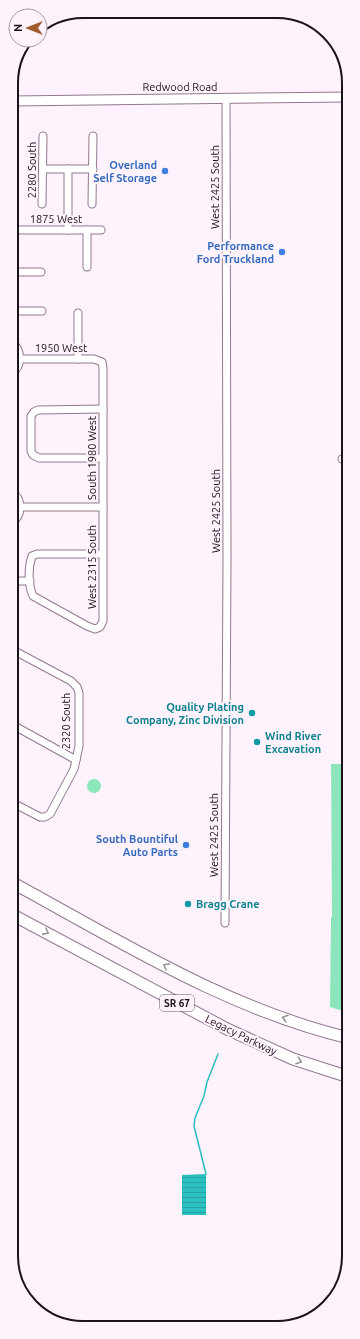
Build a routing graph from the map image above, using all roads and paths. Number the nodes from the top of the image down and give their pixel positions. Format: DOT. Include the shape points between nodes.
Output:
graph roads {
  1 [pos="342,97"];
  2 [pos="226,99"];
  3 [pos="18,100"];
  4 [pos="43,136"];
  5 [pos="93,136"];
  6 [pos="43,169"];
  7 [pos="68,169"];
  8 [pos="93,169"];
  9 [pos="42,204"];
  10 [pos="92,204"];
  11 [pos="18,230"];
  12 [pos="68,230"];
  13 [pos="87,230"];
  14 [pos="102,230"];
  15 [pos="87,267"];
  16 [pos="18,272"];
  17 [pos="42,272"];
  18 [pos="18,311"];
  19 [pos="42,311"];
  20 [pos="78,313"];
  21 [pos="18,349"];
  22 [pos="20,359"];
  23 [pos="78,359"];
  24 [pos="102,362"];
  25 [pos="18,367"];
  26 [pos="103,409"];
  27 [pos="103,458"];
  28 [pos="18,498"];
  29 [pos="20,507"];
  30 [pos="103,507"];
  31 [pos="18,516"];
  32 [pos="103,554"];
  33 [pos="18,581"];
  34 [pos="30,581"];
  35 [pos="18,653"];
  36 [pos="18,728"];
  37 [pos="76,760"];
  38 [pos="18,805"];
  39 [pos="18,885"];
  40 [pos="18,917"];
  41 [pos="225,922"];
  42 [pos="342,1036"];
  43 [pos="342,1075"];
  1 -- 2 [label="main road, Redwood Road"];
  2 -- 3 [label="main road, Redwood Road"];
  2 -- 41 [label="street, West 2425 South"];
  4 -- 6 [label="street, 2280 South"];
  5 -- 8 [label="street"];
  6 -- 7 [label="street"];
  6 -- 9 [label="street, 2280 South"];
  7 -- 8 [label="street"];
  7 -- 12 [label="street"];
  8 -- 10 [label="street"];
  11 -- 12 [label="street, 1875 West"];
  12 -- 13 [label="street, 1875 West"];
  13 -- 14 [label="street, 1875 West"];
  13 -- 15 [label="street"];
  16 -- 17 [label="street"];
  18 -- 19 [label="street"];
  20 -- 23 [label="street"];
  21 -- 22 [label="street"];
  22 -- 23 [label="street, 1950 West"];
  22 -- 25 [label="street"];
  23 -- 24 [label="street, 1950 West"];
  24 -- 26 [label="street, South 1980 West"];
  26 -- 27 [label="street, South 1980 West"];
  26 -- 27 [label="street, South 1980 West" via="43,409 31,416 33,455 39,458"];
  27 -- 30 [label="street, South 1980 West"];
  28 -- 29 [label="street"];
  29 -- 30 [label="street"];
  29 -- 31 [label="street"];
  30 -- 32 [label="street, West 2315 South"];
  32 -- 34 [label="street" via="32,556"];
  32 -- 34 [label="street, West 2315 South" via="103,621 95,629 33,596"];
  33 -- 34 [label="street"];
  35 -- 37 [label="street, 2320 South" via="71,681 77,687 79,746"];
  36 -- 37 [label="street"];
  37 -- 38 [label="street, 2320 South" via="74,769 50,814 40,817"];
  42 -- 39 [label="highway, SR 67, one-way" via="277,1016 179,974"];
  40 -- 43 [label="highway, Legacy Parkway / SR 67, one-way" via="227,1029 293,1059"];
}
